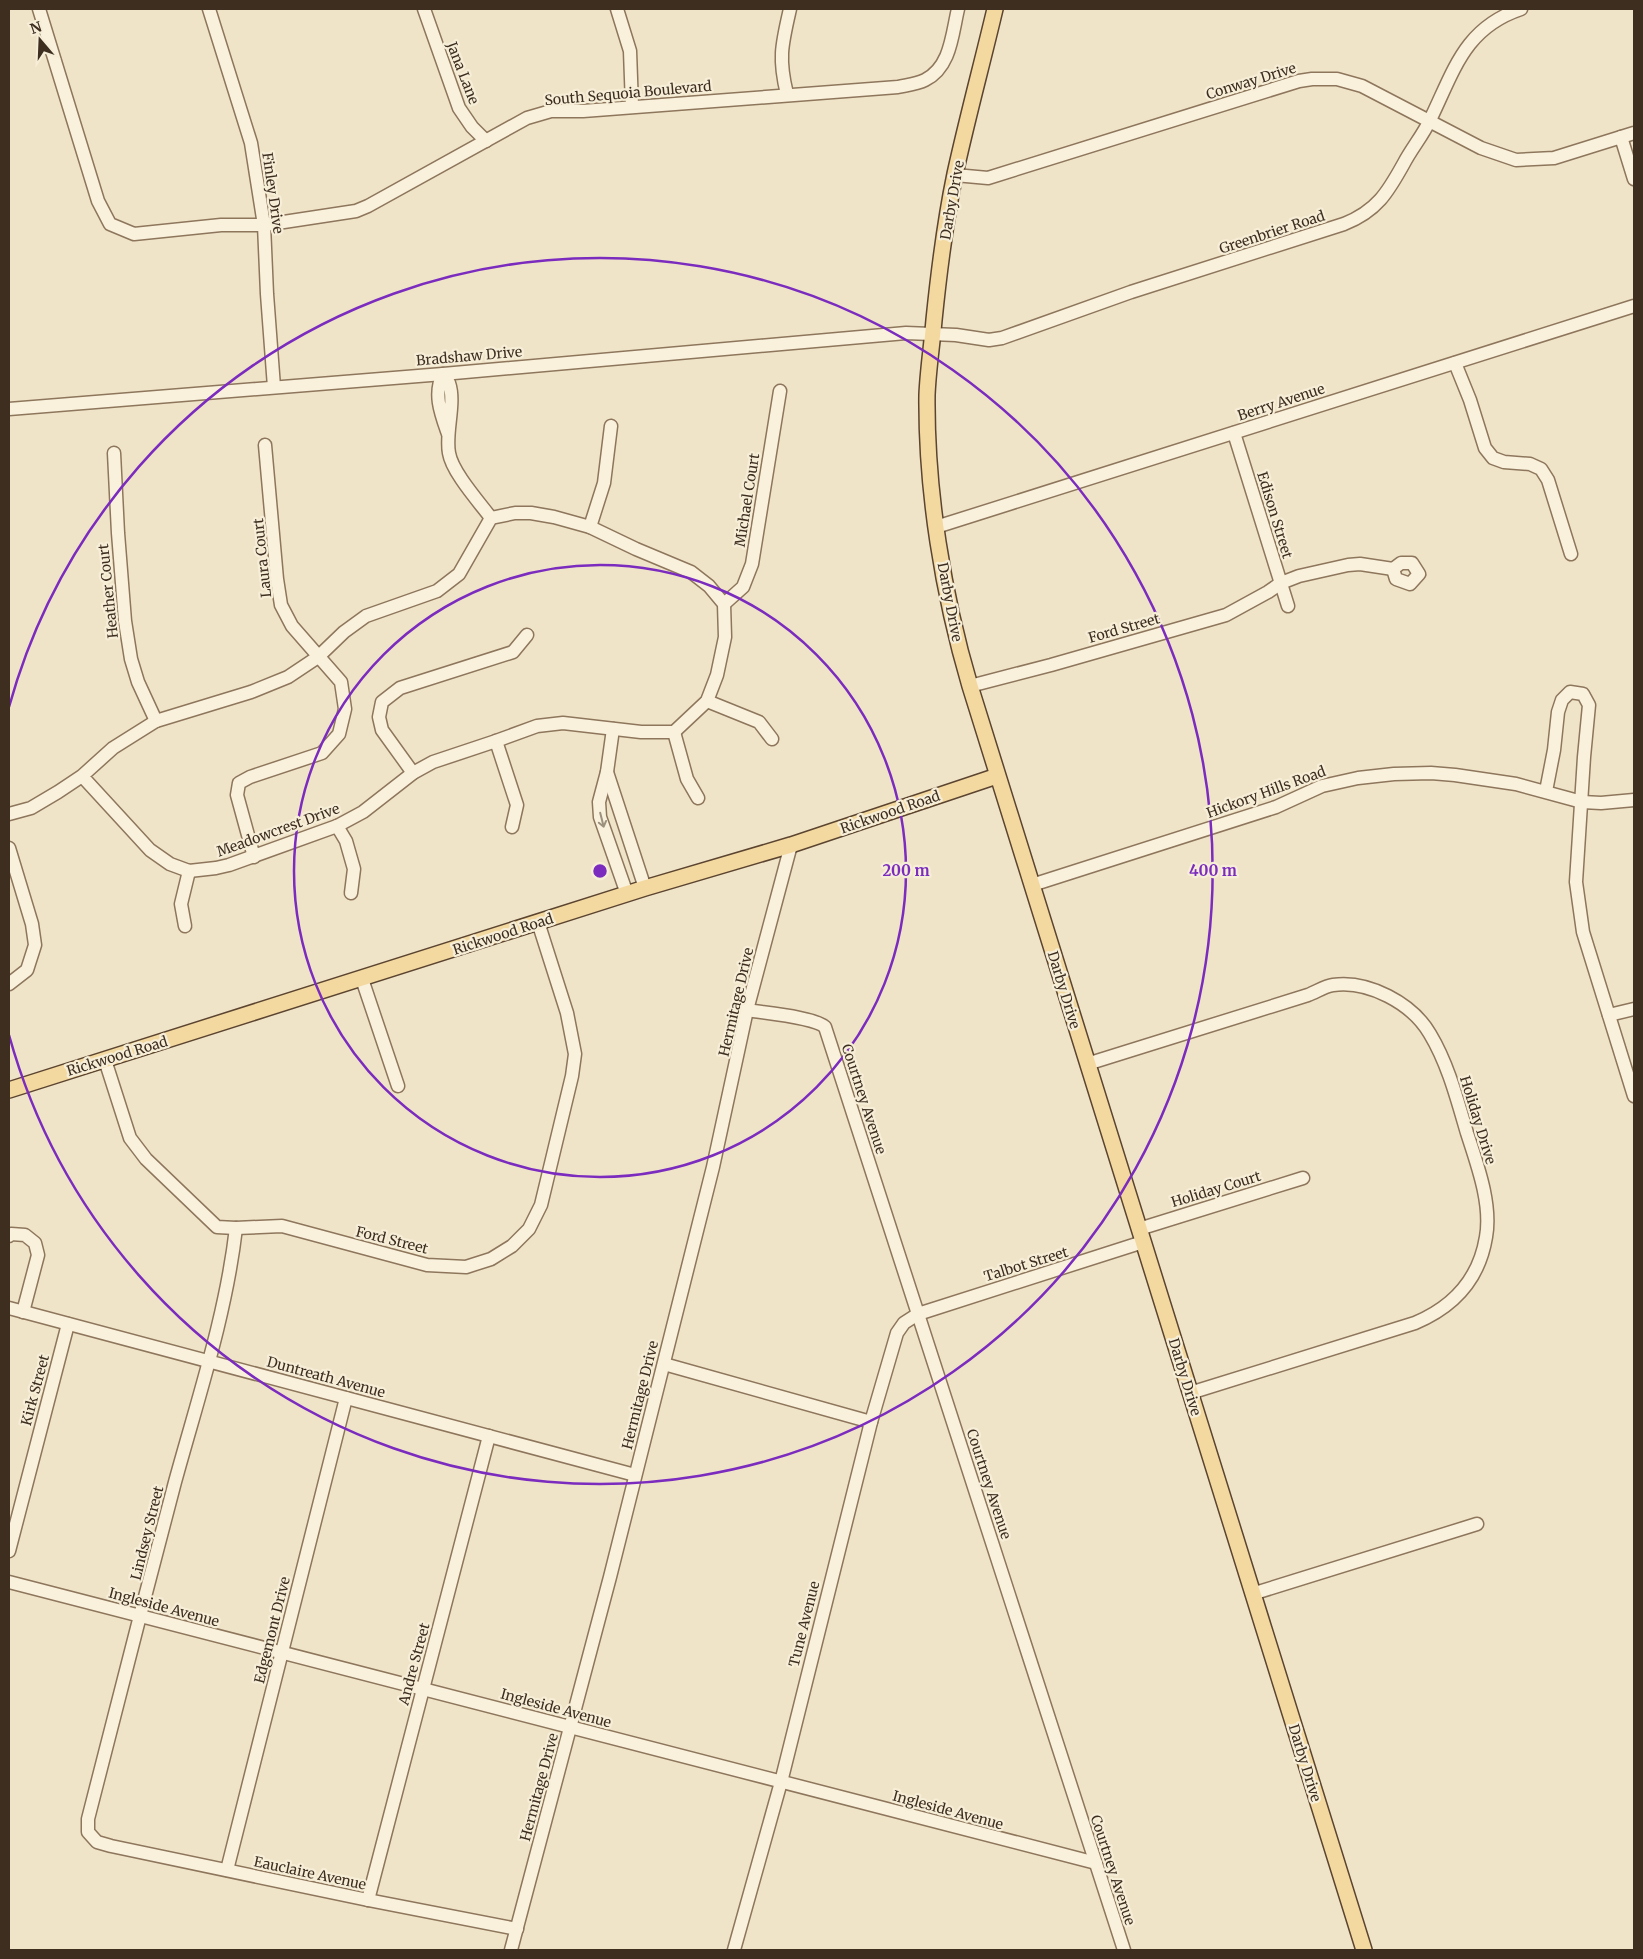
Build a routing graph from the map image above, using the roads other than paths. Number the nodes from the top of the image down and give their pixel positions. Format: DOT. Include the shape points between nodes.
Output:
graph roads {
  1 [pos="39,9"];
  2 [pos="209,9"];
  3 [pos="424,9"];
  4 [pos="617,9"];
  5 [pos="790,9"];
  6 [pos="958,9"];
  7 [pos="995,9"];
  8 [pos="1521,9"];
  9 [pos="787,94"];
  10 [pos="632,106"];
  11 [pos="1430,121"];
  12 [pos="1634,133"];
  13 [pos="1621,137"];
  14 [pos="486,141"];
  15 [pos="955,175"];
  16 [pos="1634,179"];
  17 [pos="264,225"];
  18 [pos="1634,306"];
  19 [pos="933,334"];
  20 [pos="1455,363"];
  21 [pos="443,374"];
  22 [pos="274,387"];
  23 [pos="780,391"];
  24 [pos="9,409"];
  25 [pos="611,426"];
  26 [pos="1234,433"];
  27 [pos="265,445"];
  28 [pos="114,453"];
  29 [pos="491,518"];
  30 [pos="590,527"];
  31 [pos="936,527"];
  32 [pos="1571,554"];
  33 [pos="1393,569"];
  34 [pos="1281,583"];
  35 [pos="724,604"];
  36 [pos="1288,606"];
  37 [pos="527,635"];
  38 [pos="318,657"];
  39 [pos="970,686"];
  40 [pos="707,701"];
  41 [pos="156,721"];
  42 [pos="613,729"];
  43 [pos="674,732"];
  44 [pos="772,739"];
  45 [pos="496,742"];
  46 [pos="607,772"];
  47 [pos="413,773"];
  48 [pos="82,776"];
  49 [pos="997,776"];
  50 [pos="1546,791"];
  51 [pos="698,798"];
  52 [pos="1634,800"];
  53 [pos="1582,802"];
  54 [pos="9,814"];
  55 [pos="337,826"];
  56 [pos="512,827"];
  57 [pos="791,846"];
  58 [pos="9,848"];
  59 [pos="254,857"];
  60 [pos="189,871"];
  61 [pos="1032,885"];
  62 [pos="645,888"];
  63 [pos="351,893"];
  64 [pos="627,894"];
  65 [pos="538,922"];
  66 [pos="185,926"];
  67 [pos="362,979"];
  68 [pos="9,984"];
  69 [pos="1634,1009"];
  70 [pos="747,1010"];
  71 [pos="1609,1015"];
  72 [pos="105,1060"];
  73 [pos="1087,1064"];
  74 [pos="398,1086"];
  75 [pos="9,1090"];
  76 [pos="1634,1096"];
  77 [pos="1303,1178"];
  78 [pos="236,1228"];
  79 [pos="9,1236"];
  80 [pos="1141,1236"];
  81 [pos="9,1308"];
  82 [pos="23,1312"];
  83 [pos="918,1314"];
  84 [pos="68,1324"];
  85 [pos="209,1362"];
  86 [pos="664,1364"];
  87 [pos="1190,1393"];
  88 [pos="346,1398"];
  89 [pos="871,1422"];
  90 [pos="489,1436"];
  91 [pos="635,1475"];
  92 [pos="1477,1524"];
  93 [pos="9,1551"];
  94 [pos="9,1582"];
  95 [pos="1252,1594"];
  96 [pos="141,1616"];
  97 [pos="282,1653"];
  98 [pos="423,1689"];
  99 [pos="571,1728"];
  100 [pos="781,1782"];
  101 [pos="97,1842"];
  102 [pos="1096,1864"];
  103 [pos="227,1870"];
  104 [pos="368,1900"];
  105 [pos="517,1929"];
  106 [pos="512,1950"];
  107 [pos="734,1950"];
  108 [pos="1124,1950"];
  109 [pos="1364,1950"];
  1 -- 17 [label="street, South Sequoia Boulevard" via="98,201 110,224 134,234"];
  2 -- 17 [label="street, Finley Drive" via="251,143"];
  3 -- 14 [label="street, Jana Lane" via="459,108 472,128"];
  4 -- 10 [label="street" via="630,51"];
  5 -- 9 [label="street" via="781,50 781,73"];
  6 -- 9 [label="street, South Sequoia Boulevard" via="944,62 936,73 924,80 898,87"];
  7 -- 15 [label="main road, Darby Drive"];
  8 -- 11 [label="street, Greenbrier Road" via="1500,18 1472,41 1451,72"];
  9 -- 10 [label="street, South Sequoia Boulevard"];
  10 -- 14 [label="street, South Sequoia Boulevard" via="550,111 527,118"];
  11 -- 13 [label="street, Conway Drive" via="1492,153 1516,160 1554,158"];
  11 -- 15 [label="street, Conway Drive" via="1350,82 1312,79 988,178"];
  11 -- 19 [label="street, Greenbrier Road" via="1384,196 1356,220 1131,292 1002,338 989,340"];
  12 -- 13 [label="street, Conway Drive"];
  13 -- 16 [label="street"];
  14 -- 17 [label="street, South Sequoia Boulevard" via="356,211"];
  15 -- 19 [label="main road, Darby Drive"];
  17 -- 22 [label="street, Finley Drive"];
  18 -- 20 [label="street, Berry Avenue"];
  19 -- 21 [label="street, Bradshaw Drive" via="906,333"];
  19 -- 31 [label="main road, Darby Drive" via="927,395"];
  20 -- 26 [label="street, Berry Avenue"];
  20 -- 32 [label="street" via="1485,448 1493,458 1541,469 1548,480"];
  21 -- 22 [label="street, Bradshaw Drive"];
  21 -- 29 [label="street" via="438,384 440,409 448,434 448,454"];
  22 -- 24 [label="street, Bradshaw Drive"];
  23 -- 35 [label="street, Michael Court" via="752,564 743,587"];
  25 -- 30 [label="street" via="604,483"];
  26 -- 31 [label="street, Berry Avenue"];
  26 -- 34 [label="street, Edison Street"];
  27 -- 38 [label="street, Laura Court" via="281,605 292,626"];
  28 -- 41 [label="street, Heather Court" via="125,621 138,682"];
  29 -- 30 [label="street" via="515,513 531,514"];
  29 -- 38 [label="street" via="458,574 437,591 366,616"];
  30 -- 35 [label="street" via="691,572"];
  31 -- 39 [label="main road, Darby Drive"];
  33 -- 34 [label="street, Ford Street" via="1348,564"];
  34 -- 36 [label="street, Edison Street"];
  34 -- 39 [label="street, Ford Street" via="1226,615"];
  35 -- 40 [label="street" via="725,637 717,675"];
  37 -- 47 [label="street" via="513,652 400,688 382,702 379,717 382,730"];
  38 -- 41 [label="street" via="288,678"];
  38 -- 59 [label="street, Laura Court" via="341,682 345,708 339,734 322,753 239,783 237,795"];
  39 -- 49 [label="main road, Darby Drive"];
  40 -- 43 [label="street"];
  40 -- 44 [label="street" via="760,722"];
  41 -- 48 [label="street" via="114,748"];
  42 -- 43 [label="street, Meadowcrest Drive"];
  42 -- 45 [label="street, Meadowcrest Drive" via="563,723 537,726"];
  42 -- 46 [label="street"];
  43 -- 51 [label="street" via="687,779"];
  45 -- 47 [label="street, Meadowcrest Drive" via="433,762"];
  45 -- 56 [label="street" via="517,805"];
  46 -- 62 [label="street"];
  46 -- 64 [label="street, one-way" via="599,802 600,817"];
  47 -- 55 [label="street, Meadowcrest Drive" via="363,812"];
  48 -- 54 [label="street" via="31,808"];
  48 -- 60 [label="street, Meadowcrest Drive" via="150,850 170,864"];
  49 -- 57 [label="main road, Rickwood Road"];
  49 -- 61 [label="main road, Darby Drive"];
  50 -- 53 [label="street, Hickory Hills Road"];
  50 -- 53 [label="street" via="1562,700 1570,692 1583,694 1590,705"];
  50 -- 61 [label="street, Hickory Hills Road" via="1431,773 1358,778 1322,786 1276,807"];
  52 -- 53 [label="street, Hickory Hills Road"];
  53 -- 71 [label="street" via="1576,882 1583,932"];
  55 -- 59 [label="street, Meadowcrest Drive"];
  55 -- 63 [label="street" via="346,841 354,869"];
  57 -- 62 [label="main road, Rickwood Road"];
  57 -- 70 [label="street, Hermitage Drive"];
  58 -- 68 [label="street" via="36,945 27,970"];
  59 -- 60 [label="street, Meadowcrest Drive" via="216,868"];
  60 -- 66 [label="street" via="181,904"];
  61 -- 73 [label="main road, Darby Drive"];
  62 -- 64 [label="main road, Rickwood Road"];
  64 -- 65 [label="main road, Rickwood Road"];
  65 -- 67 [label="main road, Rickwood Road"];
  65 -- 78 [label="street, Ford Street" via="567,1013 575,1054 541,1205 529,1229 512,1246 491,1259 466,1267 427,1265 282,1226"];
  67 -- 72 [label="main road, Rickwood Road"];
  67 -- 74 [label="street"];
  69 -- 71 [label="street"];
  70 -- 83 [label="street, Courtney Avenue" via="809,1020 825,1027"];
  70 -- 86 [label="street, Hermitage Drive"];
  71 -- 76 [label="street"];
  72 -- 75 [label="main road, Rickwood Road"];
  72 -- 78 [label="street, Ford Street" via="130,1138 146,1159 217,1226"];
  73 -- 80 [label="main road, Darby Drive"];
  73 -- 87 [label="street, Holiday Drive" via="1308,995 1330,985 1343,984 1381,992 1421,1022 1441,1054 1461,1113 1482,1186 1487,1223 1479,1260 1461,1293 1442,1310 1415,1324"];
  77 -- 80 [label="street, Holiday Court"];
  78 -- 85 [label="street, Lindsey Street" via="231,1271"];
  79 -- 82 [label="street" via="25,1235 35,1243 38,1255"];
  80 -- 83 [label="street, Talbot Street"];
  80 -- 87 [label="main road, Darby Drive"];
  81 -- 82 [label="street, Duntreath Avenue"];
  82 -- 84 [label="street, Duntreath Avenue"];
  83 -- 89 [label="street, Tune Avenue" via="904,1323 897,1333"];
  83 -- 102 [label="street, Courtney Avenue"];
  84 -- 85 [label="street, Duntreath Avenue"];
  84 -- 93 [label="street, Kirk Street"];
  85 -- 88 [label="street, Duntreath Avenue"];
  85 -- 96 [label="street, Lindsey Street"];
  86 -- 89 [label="street"];
  86 -- 91 [label="street, Hermitage Drive"];
  87 -- 95 [label="main road, Darby Drive"];
  88 -- 90 [label="street, Duntreath Avenue"];
  88 -- 97 [label="street, Edgemont Drive"];
  89 -- 100 [label="street, Tune Avenue"];
  90 -- 91 [label="street, Duntreath Avenue"];
  90 -- 98 [label="street, Andre Street"];
  91 -- 99 [label="street, Hermitage Drive"];
  92 -- 95 [label="street"];
  94 -- 96 [label="street, Ingleside Avenue"];
  95 -- 109 [label="main road, Darby Drive"];
  96 -- 97 [label="street, Ingleside Avenue"];
  96 -- 101 [label="street, Lindsey Street" via="88,1820 88,1832"];
  97 -- 98 [label="street, Ingleside Avenue"];
  97 -- 103 [label="street, Edgemont Drive"];
  98 -- 99 [label="street, Ingleside Avenue"];
  98 -- 104 [label="street, Andre Street"];
  99 -- 100 [label="street, Ingleside Avenue"];
  99 -- 105 [label="street, Hermitage Drive"];
  100 -- 102 [label="street, Ingleside Avenue"];
  100 -- 107 [label="street, Tune Avenue"];
  101 -- 103 [label="street, Eauclaire Avenue"];
  102 -- 108 [label="street, Courtney Avenue"];
  103 -- 104 [label="street, Eauclaire Avenue"];
  104 -- 105 [label="street, Eauclaire Avenue"];
  105 -- 106 [label="street, Hermitage Drive"];
}
